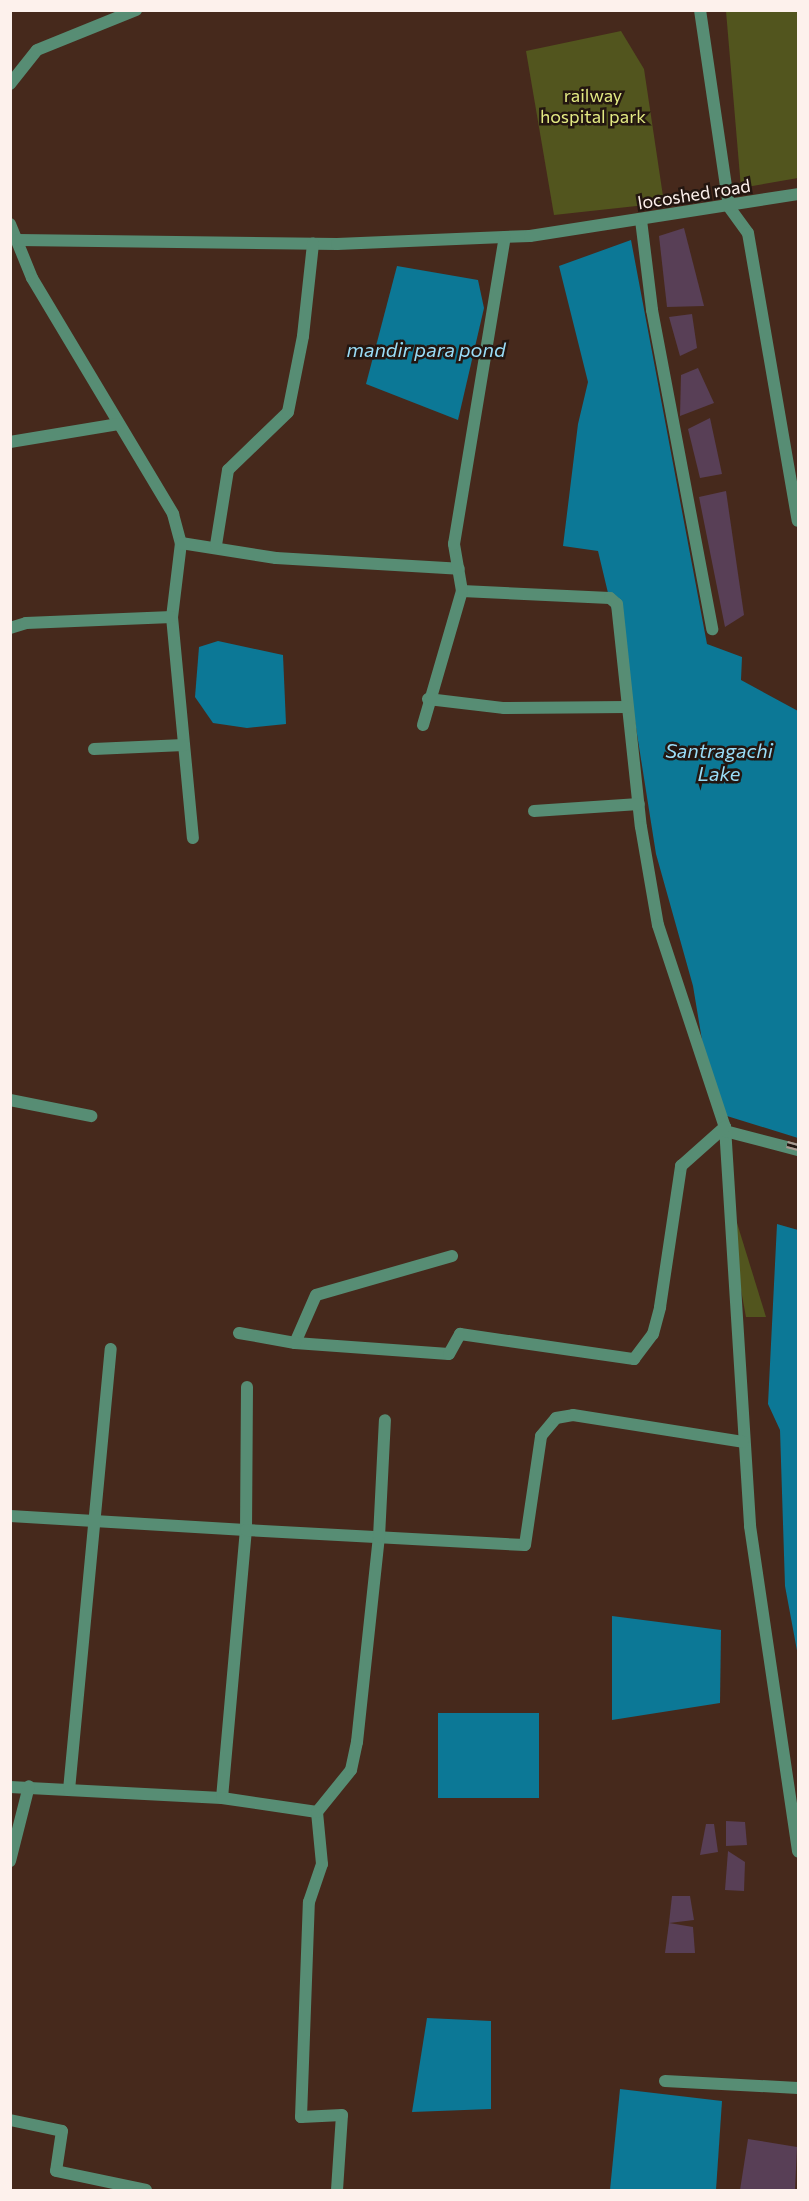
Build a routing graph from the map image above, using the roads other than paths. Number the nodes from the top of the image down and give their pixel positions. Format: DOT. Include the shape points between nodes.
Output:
graph roads {
  1 [pos="135,10"];
  2 [pos="700,10"];
  3 [pos="10,84"];
  4 [pos="798,194"];
  5 [pos="729,207"];
  6 [pos="641,220"];
  7 [pos="10,224"];
  8 [pos="505,237"];
  9 [pos="18,240"];
  10 [pos="313,244"];
  11 [pos="119,424"];
  12 [pos="10,442"];
  13 [pos="798,521"];
  14 [pos="182,543"];
  15 [pos="216,545"];
  16 [pos="459,569"];
  17 [pos="462,591"];
  18 [pos="172,617"];
  19 [pos="10,628"];
  20 [pos="712,629"];
  21 [pos="428,699"];
  22 [pos="627,707"];
  23 [pos="423,725"];
  24 [pos="183,745"];
  25 [pos="94,749"];
  26 [pos="639,804"];
  27 [pos="534,812"];
  28 [pos="193,838"];
  29 [pos="10,1100"];
  30 [pos="91,1116"];
  31 [pos="725,1129"];
  32 [pos="798,1150"];
  33 [pos="452,1256"];
  34 [pos="239,1333"];
  35 [pos="295,1343"];
  36 [pos="111,1349"];
  37 [pos="248,1387"];
  38 [pos="385,1420"];
  39 [pos="743,1442"];
  40 [pos="10,1516"];
  41 [pos="94,1519"];
  42 [pos="246,1530"];
  43 [pos="379,1537"];
  44 [pos="10,1787"];
  45 [pos="29,1787"];
  46 [pos="69,1790"];
  47 [pos="222,1798"];
  48 [pos="318,1812"];
  49 [pos="798,1851"];
  50 [pos="10,1861"];
  51 [pos="665,2081"];
  52 [pos="798,2088"];
  53 [pos="10,2121"];
  54 [pos="146,2190"];
  55 [pos="337,2190"];
  1 -- 3 [label="street" via="38,50"];
  2 -- 5 [label="street"];
  4 -- 5 [label="street, locoshed road"];
  5 -- 6 [label="street, locoshed road"];
  5 -- 13 [label="street" via="748,233"];
  6 -- 8 [label="street, locoshed road"];
  6 -- 20 [label="street" via="652,310"];
  7 -- 9 [label="street"];
  8 -- 10 [label="street, locoshed road"];
  8 -- 16 [label="street" via="454,544"];
  9 -- 10 [label="street, locoshed road"];
  9 -- 11 [label="street" via="32,278"];
  10 -- 15 [label="street" via="303,336 288,412 228,470"];
  11 -- 12 [label="street"];
  11 -- 14 [label="street" via="158,484"];
  14 -- 15 [label="street"];
  14 -- 18 [label="street"];
  15 -- 16 [label="street" via="276,558"];
  16 -- 17 [label="street"];
  17 -- 21 [label="street"];
  17 -- 22 [label="street" via="610,598 617,604"];
  18 -- 19 [label="street" via="26,623"];
  18 -- 24 [label="street"];
  21 -- 22 [label="street" via="504,708"];
  21 -- 23 [label="street"];
  22 -- 26 [label="street"];
  24 -- 25 [label="street"];
  24 -- 28 [label="street"];
  26 -- 27 [label="street"];
  26 -- 31 [label="street" via="658,924"];
  29 -- 30 [label="street"];
  31 -- 32 [label="street"];
  31 -- 35 [label="street" via="681,1166 660,1307 653,1334 634,1359 460,1334 449,1354"];
  31 -- 39 [label="street"];
  33 -- 35 [label="street" via="316,1295"];
  34 -- 35 [label="street"];
  36 -- 41 [label="street"];
  37 -- 42 [label="street"];
  38 -- 43 [label="street"];
  39 -- 43 [label="street" via="573,1415 555,1418 541,1436 525,1545"];
  39 -- 49 [label="street" via="767,1651"];
  40 -- 41 [label="street"];
  41 -- 42 [label="street"];
  41 -- 46 [label="street"];
  42 -- 43 [label="street"];
  42 -- 47 [label="street"];
  43 -- 48 [label="street" via="351,1770"];
  44 -- 45 [label="street"];
  45 -- 46 [label="street"];
  45 -- 50 [label="street"];
  46 -- 47 [label="street"];
  47 -- 48 [label="street"];
  48 -- 55 [label="street" via="322,1864 309,1902 301,2117 342,2115"];
  51 -- 52 [label="street"];
  53 -- 54 [label="street" via="62,2132 56,2171"];
}
